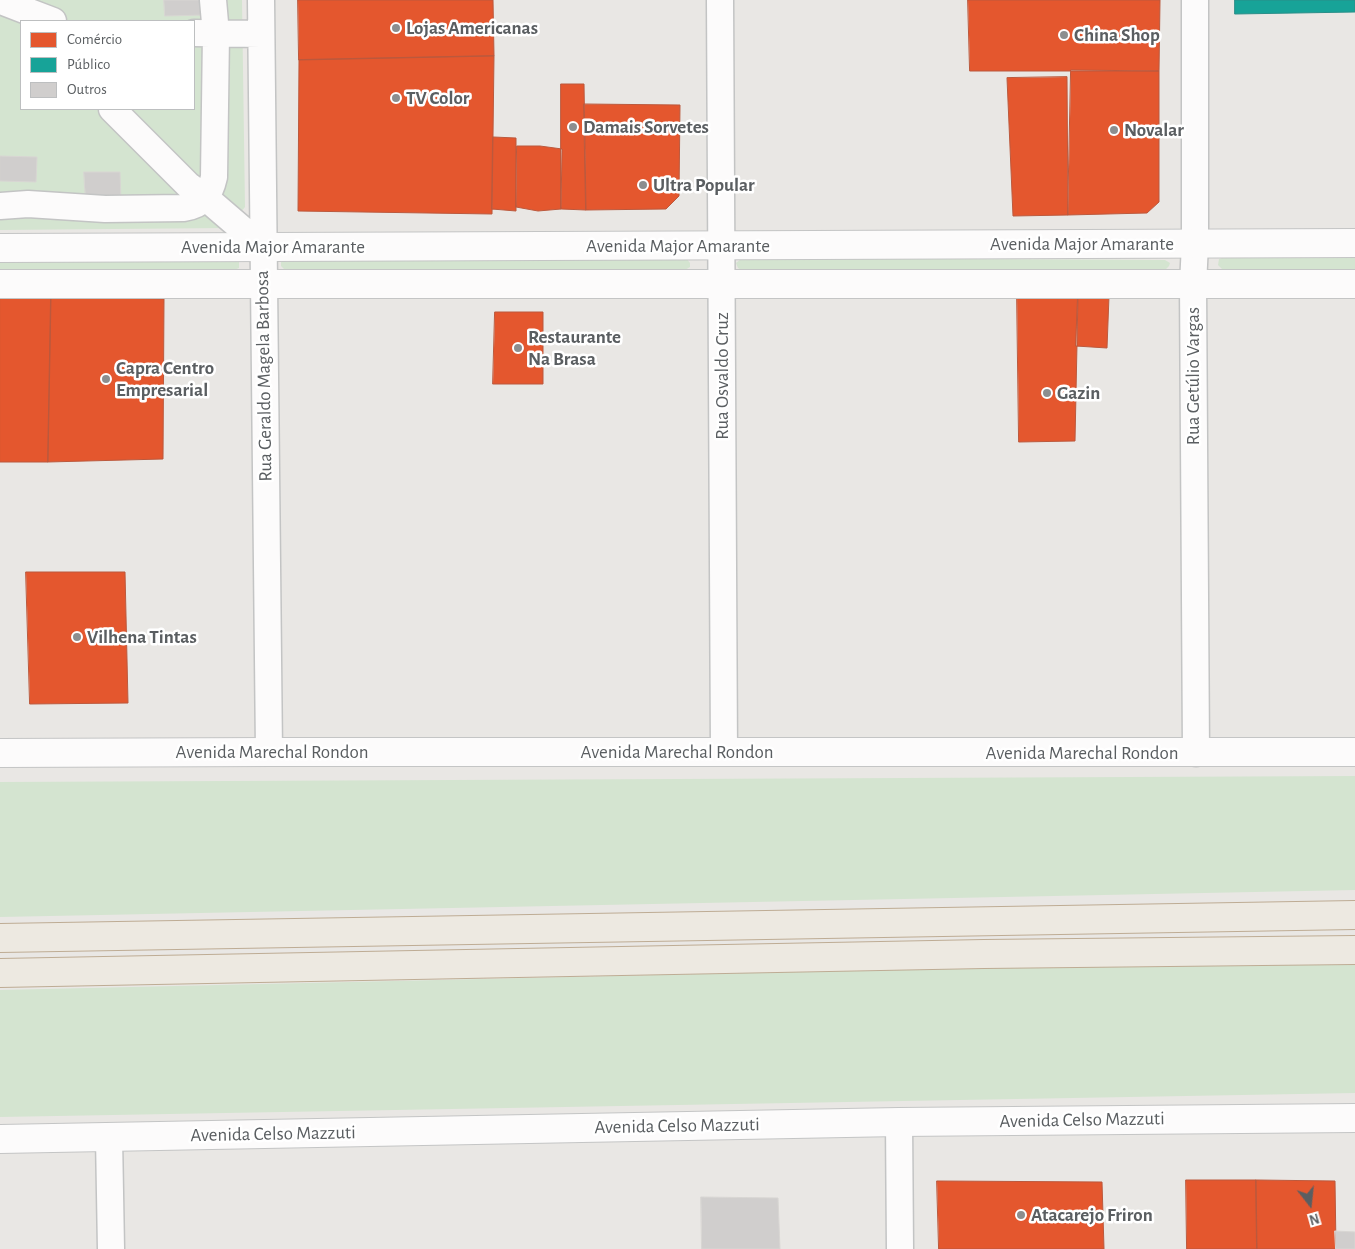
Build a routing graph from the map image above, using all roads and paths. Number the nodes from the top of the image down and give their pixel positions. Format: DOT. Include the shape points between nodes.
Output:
graph roads {
  1 [pos="213,0"];
  2 [pos="261,0"];
  3 [pos="720,0"];
  4 [pos="1194,0"];
  5 [pos="1,1"];
  6 [pos="21,20"];
  7 [pos="50,20"];
  8 [pos="205,34"];
  9 [pos="261,34"];
  10 [pos="113,110"];
  11 [pos="206,198"];
  12 [pos="0,206"];
  13 [pos="1355,243"];
  14 [pos="1195,244"];
  15 [pos="721,246"];
  16 [pos="263,247"];
  17 [pos="0,248"];
  18 [pos="0,284"];
  19 [pos="263,284"];
  20 [pos="721,284"];
  21 [pos="1355,284"];
  22 [pos="1193,285"];
  23 [pos="269,752"];
  24 [pos="724,752"];
  25 [pos="1355,752"];
  26 [pos="0,753"];
  27 [pos="1196,753"];
  28 [pos="1355,915"];
  29 [pos="0,938"];
  30 [pos="1355,950"];
  31 [pos="0,972"];
  32 [pos="1355,1118"];
  33 [pos="898,1122"];
  34 [pos="109,1137"];
  35 [pos="0,1138"];
  36 [pos="111,1249"];
  37 [pos="900,1249"];
  1 -- 8 [label="street"];
  2 -- 9 [label="street, Rua Geraldo Magela Barbosa"];
  3 -- 15 [label="street, Rua Osvaldo Cruz"];
  4 -- 14 [label="street, Rua Getúlio Vargas"];
  5 -- 6 [label="street"];
  5 -- 7 [label="street"];
  8 -- 9 [label="street"];
  8 -- 11 [label="street" via="214,177"];
  9 -- 16 [label="street, Rua Geraldo Magela Barbosa"];
  10 -- 11 [label="street" via="188,185"];
  11 -- 12 [label="street" via="193,207 184,208"];
  11 -- 16 [label="street"];
  13 -- 14 [label="street, Avenida Major Amarante"];
  14 -- 15 [label="street, Avenida Major Amarante"];
  14 -- 22 [label="street, Rua Getúlio Vargas"];
  15 -- 16 [label="street, Avenida Major Amarante"];
  15 -- 20 [label="street, Rua Osvaldo Cruz"];
  16 -- 17 [label="street, Avenida Major Amarante"];
  16 -- 19 [label="street, Rua Geraldo Magela Barbosa"];
  18 -- 19 [label="street, Avenida Major Amarante"];
  19 -- 20 [label="street, Avenida Major Amarante"];
  19 -- 23 [label="street, Rua Geraldo Magela Barbosa"];
  20 -- 22 [label="street, Avenida Major Amarante"];
  20 -- 24 [label="street, Rua Osvaldo Cruz"];
  21 -- 22 [label="street, Avenida Major Amarante"];
  22 -- 27 [label="street, Rua Getúlio Vargas"];
  23 -- 24 [label="street, Avenida Marechal Rondon"];
  23 -- 26 [label="street, Avenida Marechal Rondon"];
  24 -- 27 [label="street, Avenida Marechal Rondon"];
  25 -- 27 [label="street, Avenida Marechal Rondon"];
  28 -- 29 [label="highway"];
  30 -- 31 [label="highway"];
  32 -- 33 [label="street, Avenida Celso Mazzuti"];
  33 -- 34 [label="street, Avenida Celso Mazzuti"];
  33 -- 37 [label="street"];
  34 -- 35 [label="street, Avenida Celso Mazzuti"];
  34 -- 36 [label="street"];
}
